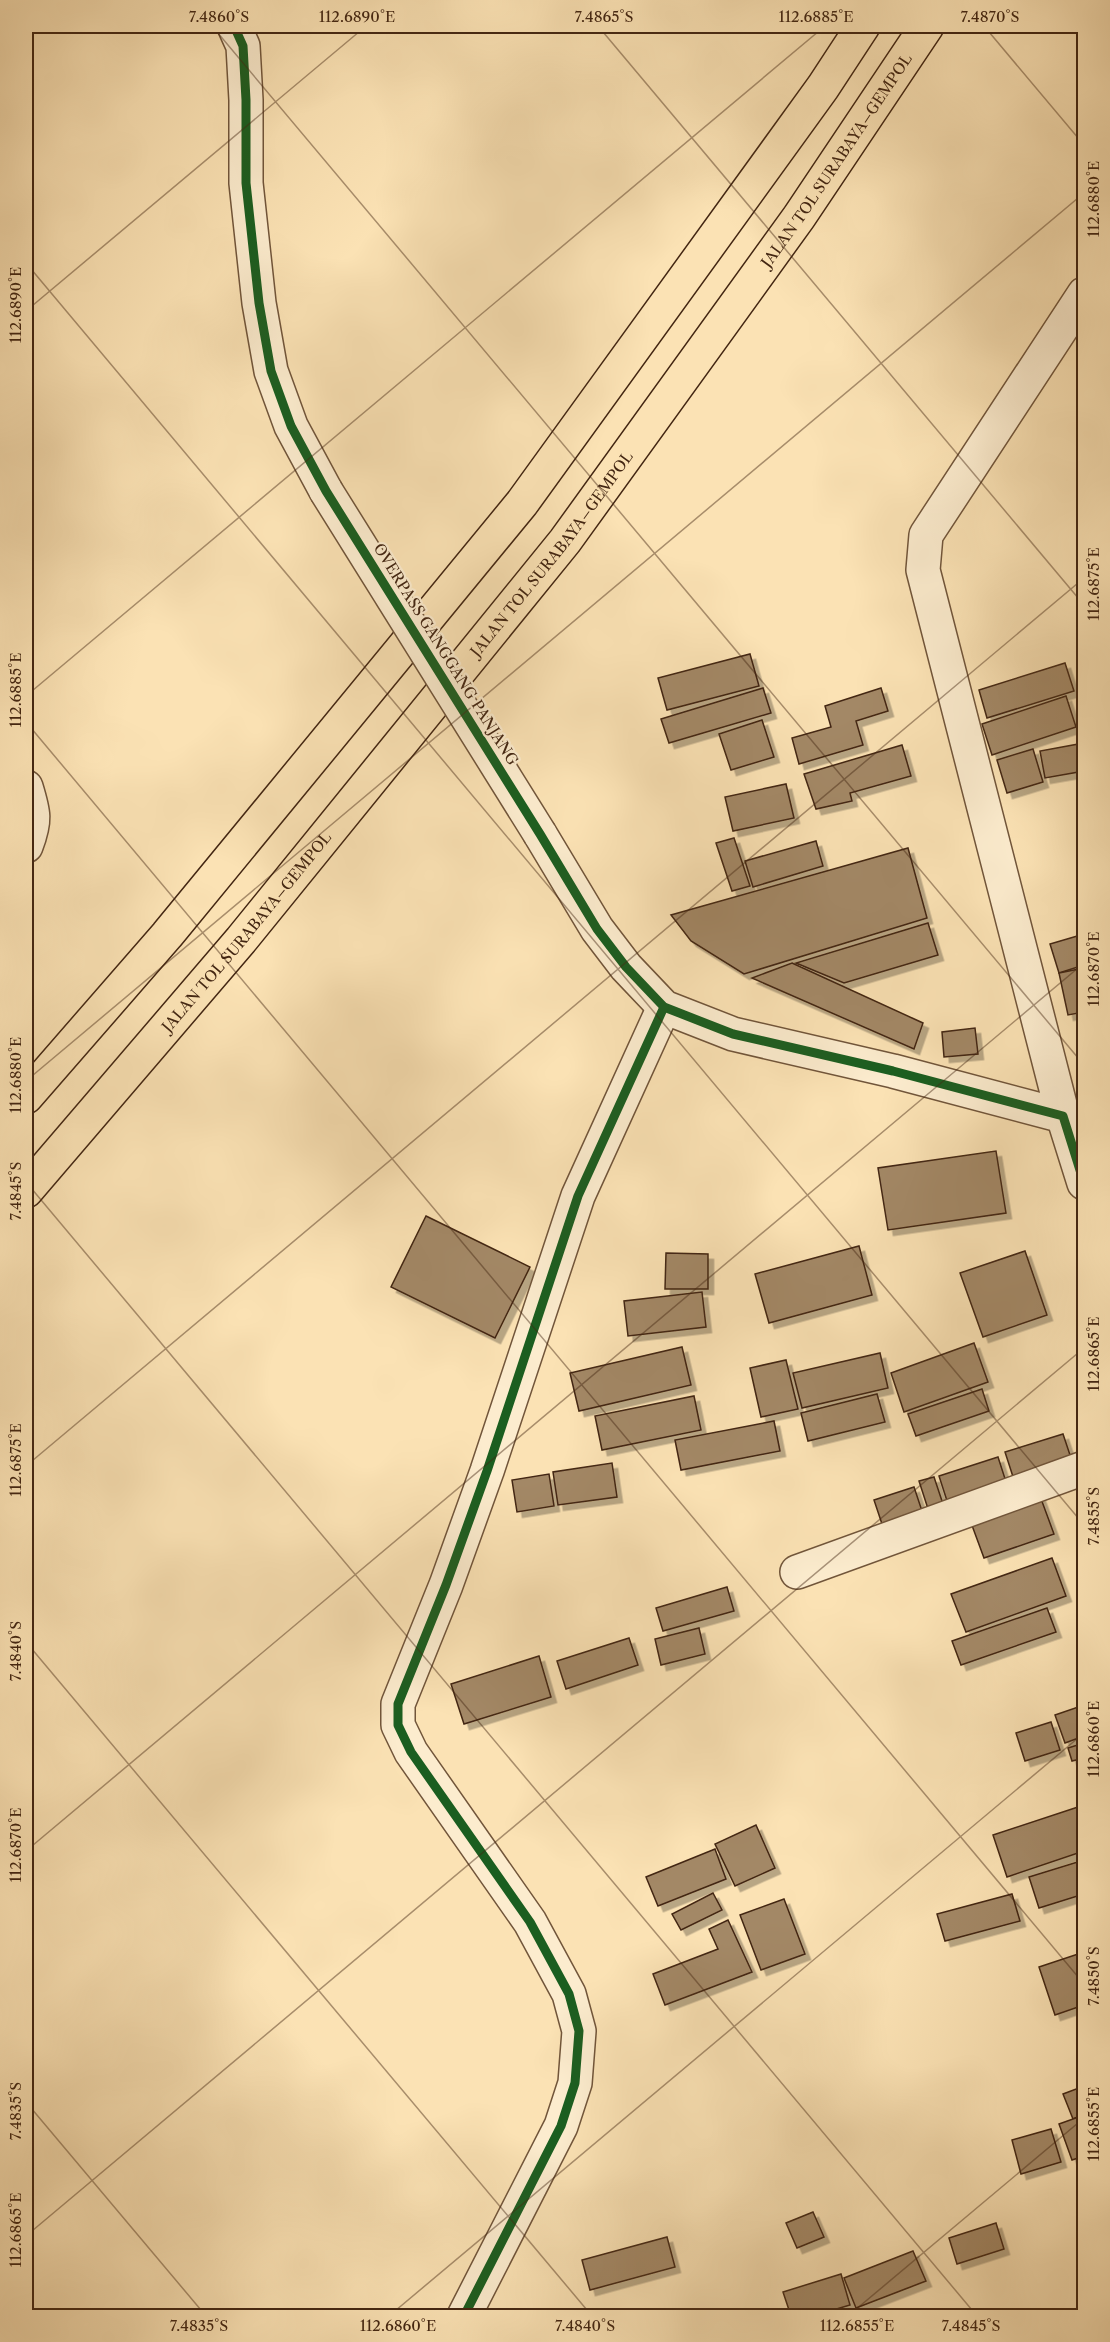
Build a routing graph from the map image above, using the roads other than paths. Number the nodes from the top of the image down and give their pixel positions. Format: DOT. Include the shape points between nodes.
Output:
graph roads {
  1 [pos="234,26"];
  2 [pos="863,26"];
  3 [pos="927,26"];
  4 [pos="1084,294"];
  5 [pos="26,787"];
  6 [pos="26,846"];
  7 [pos="664,1007"];
  8 [pos="26,1097"];
  9 [pos="1063,1116"];
  10 [pos="1084,1183"];
  11 [pos="26,1191"];
  12 [pos="1080,1470"];
  13 [pos="797,1572"];
  14 [pos="464,2316"];
  1 -- 7 [label="street, OVERPASS GANGGANG PANJANG, bridge" via="243,46 246,183 259,303 271,372 291,426 326,491 597,929"];
  2 -- 8 [label="highway" via="823,87 522,502 167,934"];
  3 -- 11 [label="highway, JALAN TOL SURABAYA–GEMPOL" via="792,227 565,541 241,940"];
  4 -- 9 [label="street" via="926,535 923,570"];
  5 -- 6 [label="street" via="33,809 33,827"];
  7 -- 9 [label="street" via="733,1034"];
  7 -- 14 [label="street" via="578,1196 487,1472 398,1704 398,1725 411,1752 530,1922 569,1994 579,2031 575,2082 561,2126"];
  9 -- 10 [label="street"];
  12 -- 13 [label="street"];
}
